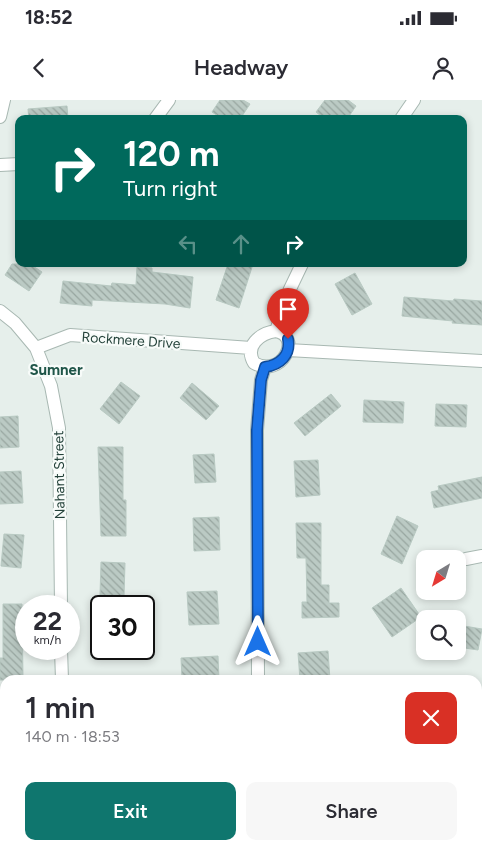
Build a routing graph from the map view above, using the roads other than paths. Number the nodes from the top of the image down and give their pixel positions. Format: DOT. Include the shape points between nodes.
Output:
graph roads {
  1 [pos="4,100"];
  2 [pos="169,100"];
  3 [pos="414,100"];
  4 [pos="159,115"];
  5 [pos="404,115"];
  6 [pos="0,117"];
  7 [pos="15,164"];
  8 [pos="0,165"];
  9 [pos="301,267"];
  10 [pos="0,311"];
  11 [pos="276,331"];
  12 [pos="36,348"];
  13 [pos="251,348"];
  14 [pos="288,350"];
  15 [pos="482,361"];
  16 [pos="265,367"];
  17 [pos="482,556"];
  18 [pos="466,559"];
  19 [pos="61,595"];
  20 [pos="61,660"];
  21 [pos="62,675"];
  22 [pos="258,675"];
  1 -- 6 [label="street"];
  2 -- 4 [label="street"];
  3 -- 5 [label="street"];
  7 -- 8 [label="street"];
  9 -- 11 [label="street"];
  10 -- 12 [label="street"];
  11 -- 13 [label="street" via="261,335"];
  11 -- 14 [label="street" via="288,339"];
  12 -- 13 [label="street, Rockmere Drive" via="70,335"];
  12 -- 19 [label="street, Nahant Street" via="52,386 59,428"];
  13 -- 16 [label="street" via="254,363"];
  14 -- 15 [label="street"];
  14 -- 16 [label="street" via="279,363"];
  16 -- 22 [label="street" via="257,430"];
  17 -- 18 [label="street"];
  20 -- 21 [label="street"];
}
